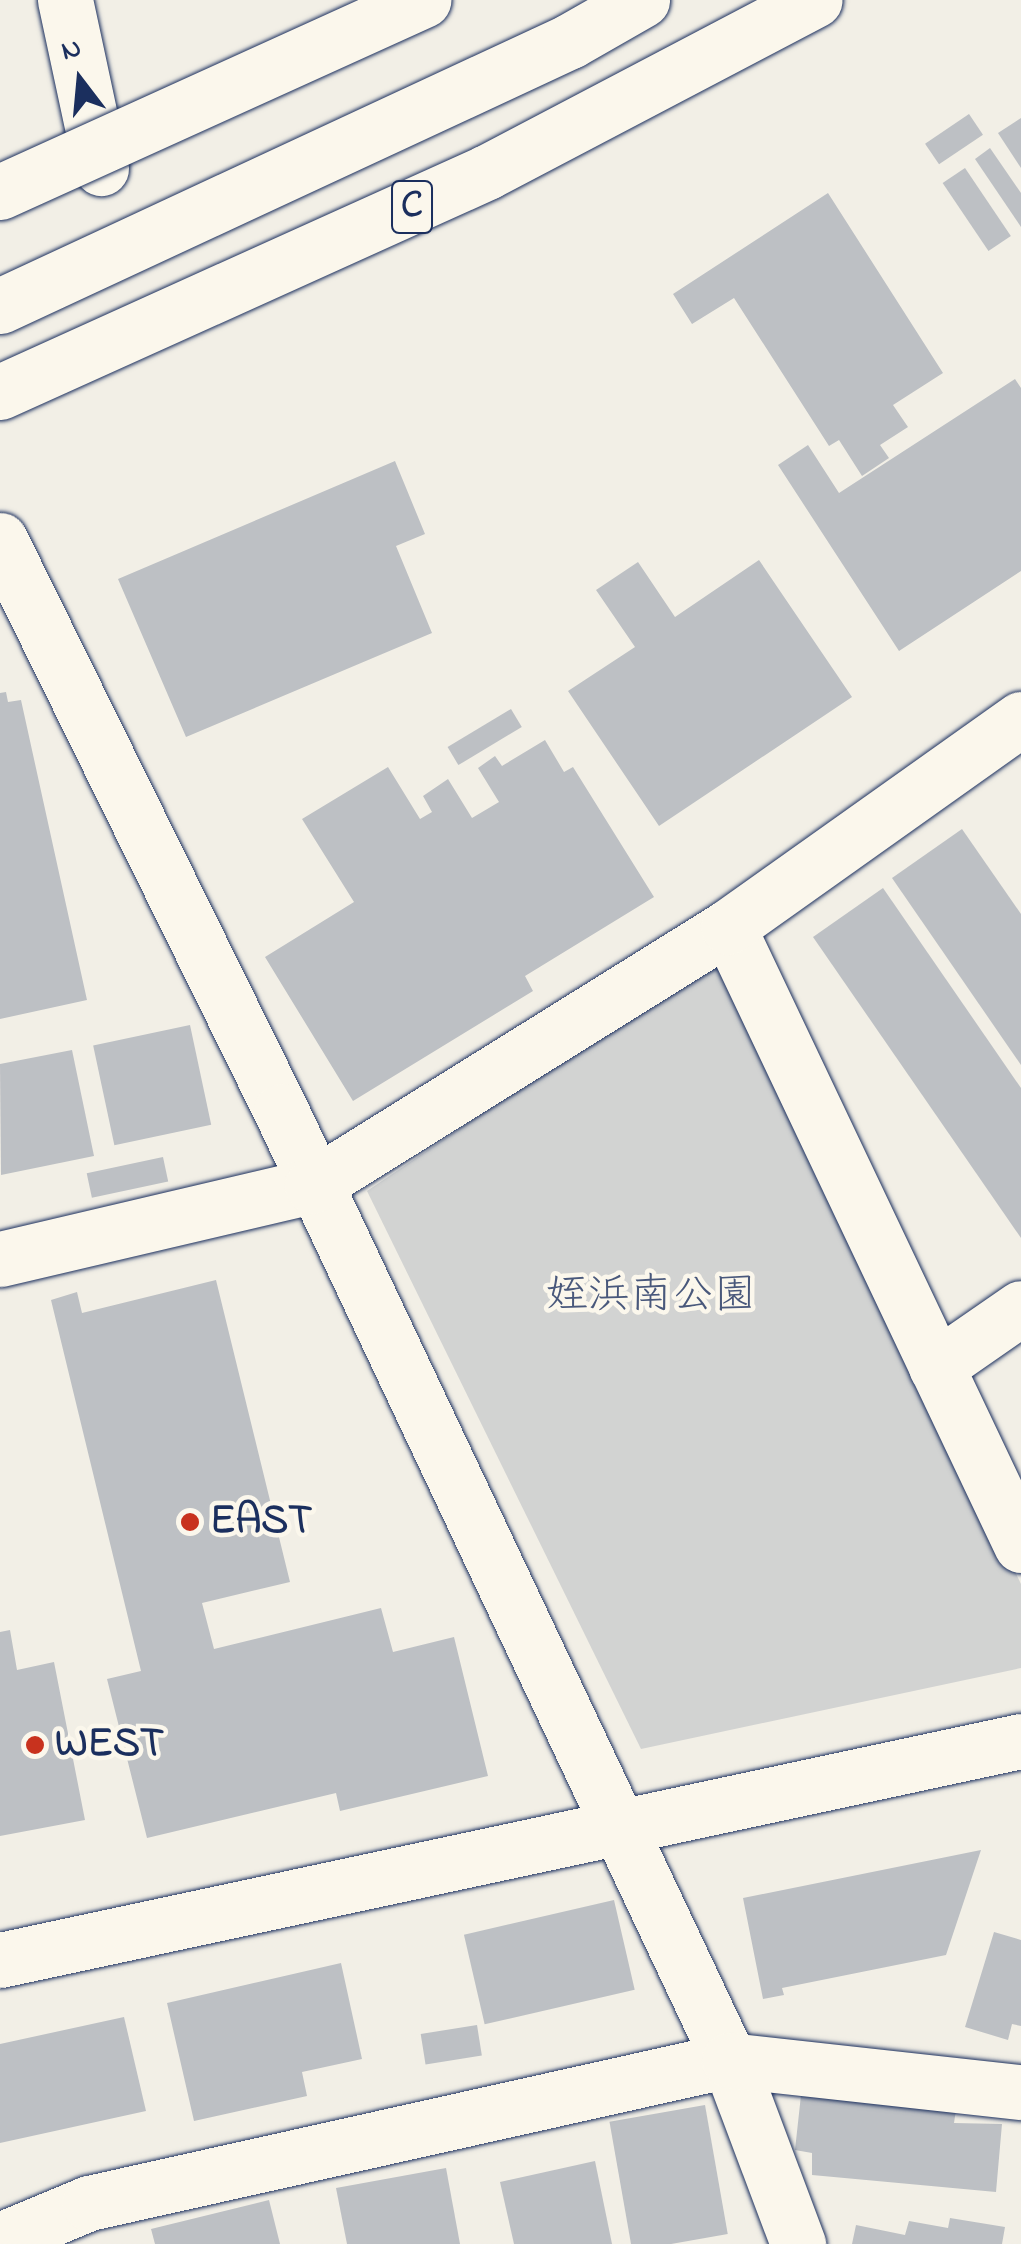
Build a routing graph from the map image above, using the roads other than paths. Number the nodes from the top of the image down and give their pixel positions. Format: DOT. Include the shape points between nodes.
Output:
graph roads {
  1 [pos="65,0"];
  2 [pos="424,0"];
  3 [pos="642,0"];
  4 [pos="815,0"];
  5 [pos="570,40"];
  6 [pos="604,105"];
  7 [pos="101,168"];
  8 [pos="0,192"];
  9 [pos="0,306"];
  10 [pos="0,392"];
  11 [pos="0,540"];
  12 [pos="1021,720"];
  13 [pos="728,926"];
  14 [pos="312,1186"];
  15 [pos="0,1259"];
  16 [pos="1021,1308"];
  17 [pos="936,1367"];
  18 [pos="1021,1544"];
  19 [pos="1021,1740"];
  20 [pos="618,1825"];
  21 [pos="0,1960"];
  22 [pos="729,2060"];
  23 [pos="1021,2092"];
  24 [pos="0,2240"];
  25 [pos="798,2244"];
  1 -- 7 [label="main road"];
  2 -- 8 [label="main road, bridge"];
  3 -- 5 [label="main road"];
  4 -- 10 [label="main road, C" via="487,172"];
  5 -- 6 [label="main road"];
  5 -- 9 [label="main road"];
  11 -- 14 [label="main road"];
  12 -- 13 [label="main road"];
  13 -- 14 [label="main road"];
  13 -- 17 [label="main road"];
  14 -- 15 [label="main road"];
  14 -- 20 [label="main road"];
  16 -- 17 [label="main road"];
  17 -- 18 [label="main road"];
  19 -- 20 [label="main road"];
  20 -- 21 [label="main road"];
  20 -- 22 [label="main road"];
  22 -- 23 [label="main road"];
  22 -- 24 [label="main road" via="89,2203"];
  22 -- 25 [label="main road"];
}
